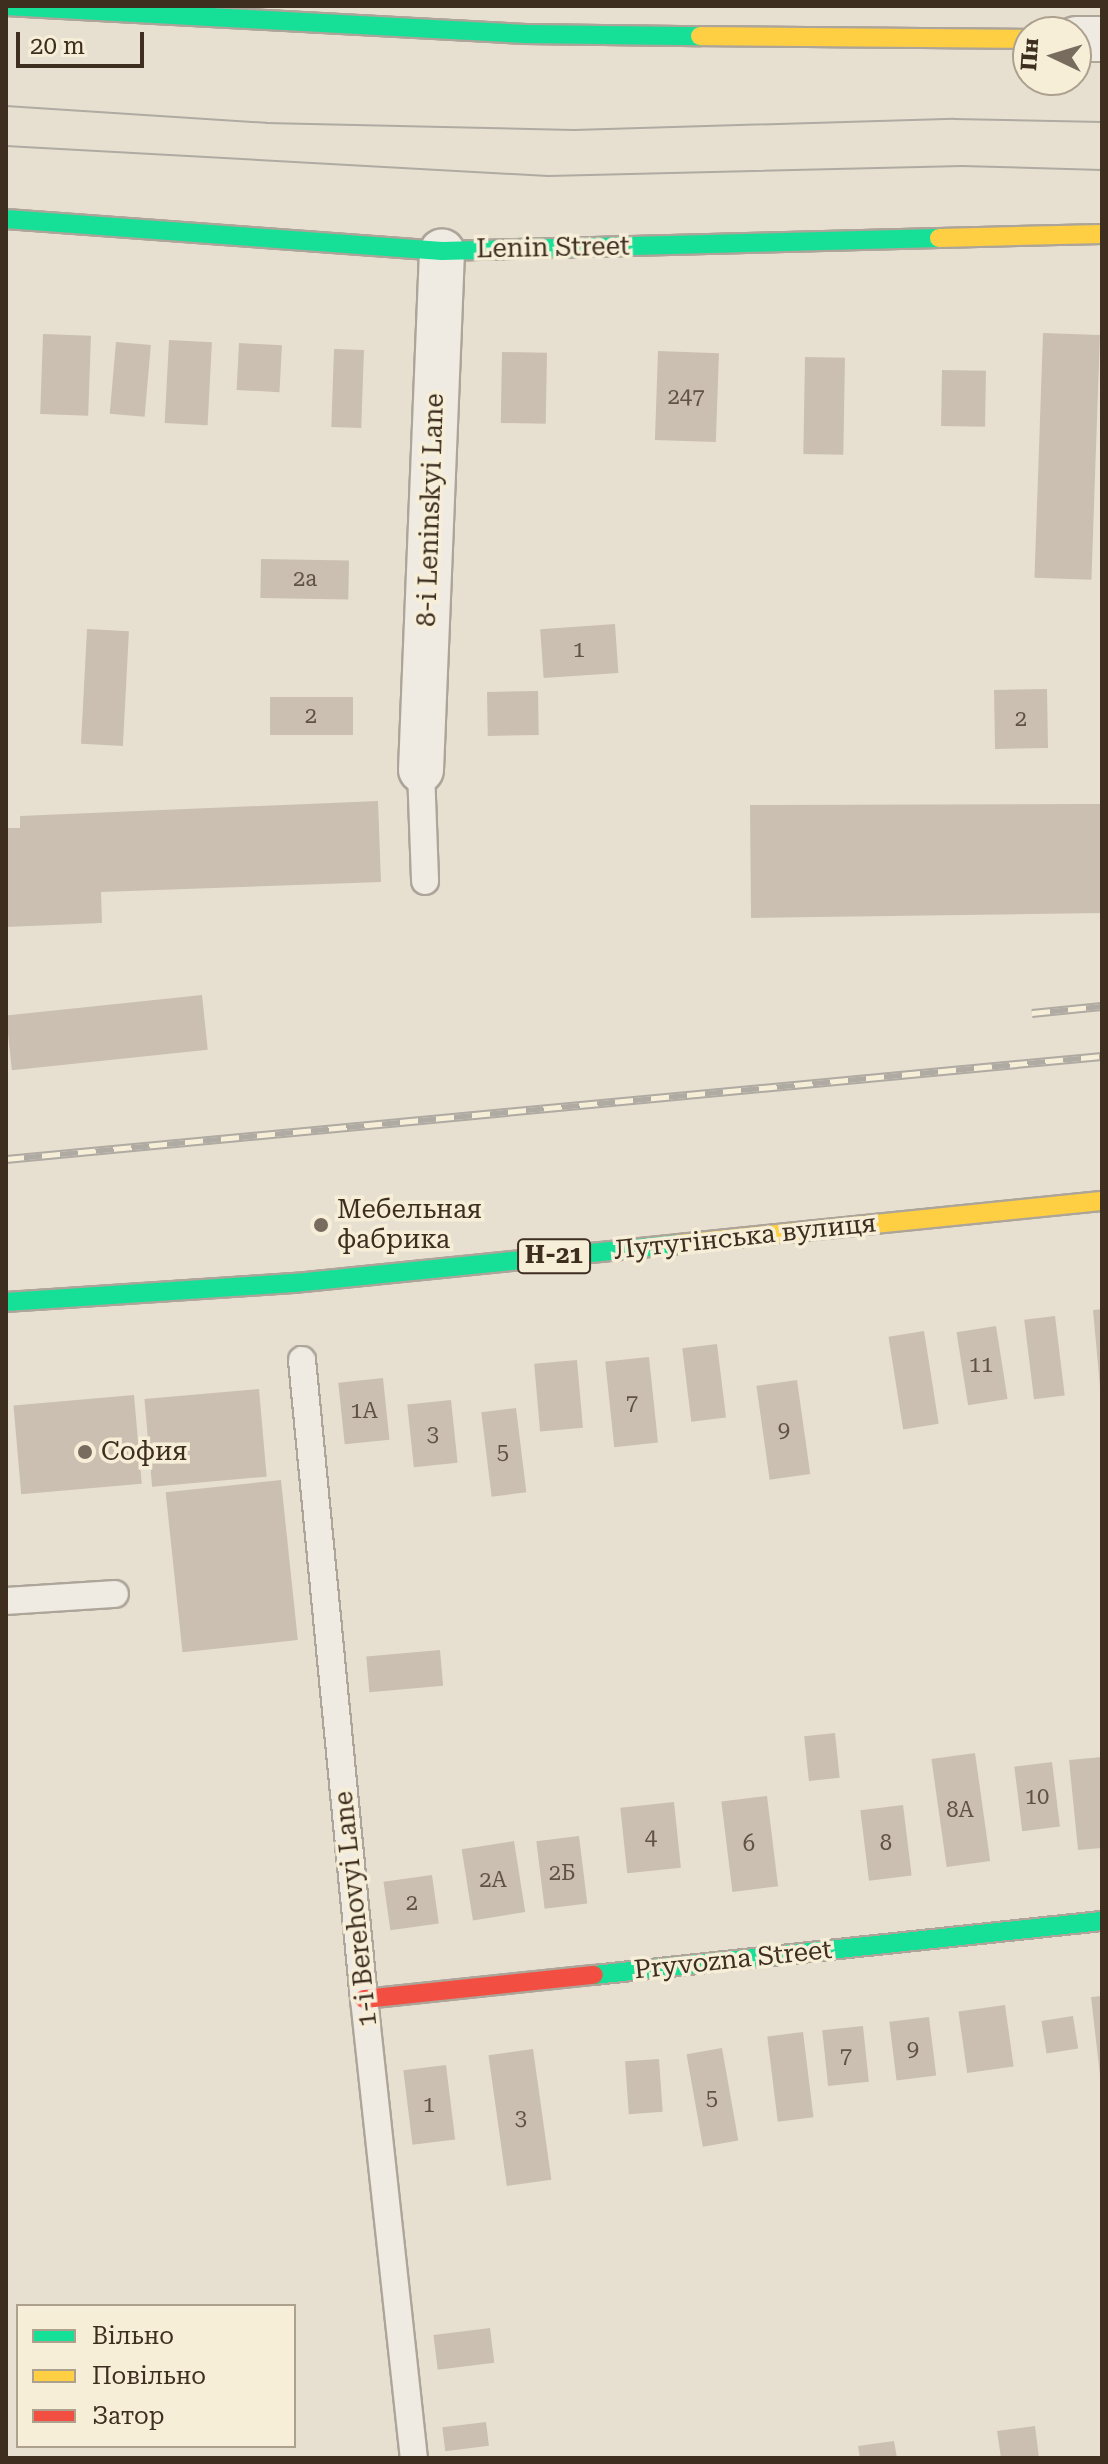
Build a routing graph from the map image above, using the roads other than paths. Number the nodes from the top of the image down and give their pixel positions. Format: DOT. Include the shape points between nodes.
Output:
graph roads {
  1 [pos="6,6"];
  2 [pos="433,17"];
  3 [pos="1012,39"];
  4 [pos="6,219"];
  5 [pos="1102,234"];
  6 [pos="442,251"];
  7 [pos="421,770"];
  8 [pos="425,881"];
  9 [pos="1102,1201"];
  10 [pos="6,1302"];
  11 [pos="302,1360"];
  12 [pos="115,1594"];
  13 [pos="6,1601"];
  14 [pos="1102,1921"];
  15 [pos="364,1999"];
  16 [pos="414,2458"];
  1 -- 2 [label="street"];
  2 -- 3 [label="street" via="525,34"];
  4 -- 6 [label="street, Lenin Street"];
  5 -- 6 [label="street, Lenin Street"];
  6 -- 7 [label="street, 8-i Leninskyi Lane"];
  7 -- 8 [label="lane"];
  9 -- 10 [label="street, Лутугінська вулиця / Н-21" via="295,1283"];
  11 -- 15 [label="lane, 1-i Berehovyi Lane"];
  12 -- 13 [label="lane"];
  14 -- 15 [label="street, Pryvozna Street"];
  15 -- 16 [label="lane, 1-i Berehovyi Lane"];
}
